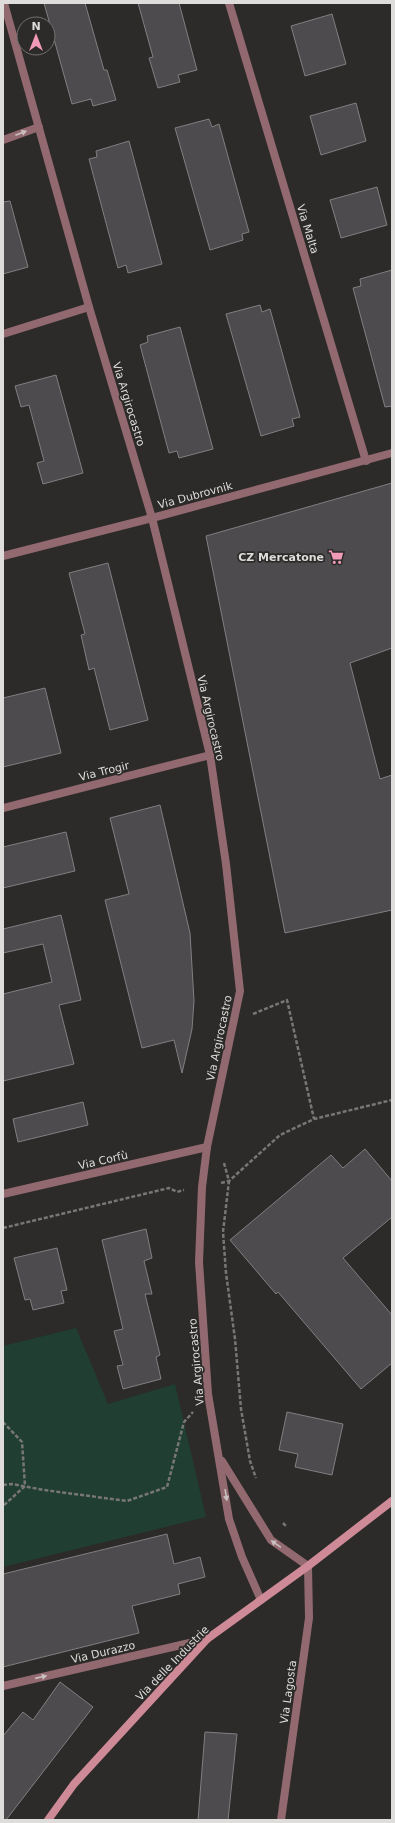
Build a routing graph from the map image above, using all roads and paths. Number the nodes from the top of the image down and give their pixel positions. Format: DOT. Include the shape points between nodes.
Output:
graph roads {
  1 [pos="4,3"];
  2 [pos="229,3"];
  3 [pos="39,126"];
  4 [pos="3,140"];
  5 [pos="88,307"];
  6 [pos="3,334"];
  7 [pos="392,453"];
  8 [pos="366,461"];
  9 [pos="152,518"];
  10 [pos="3,556"];
  11 [pos="210,755"];
  12 [pos="3,808"];
  13 [pos="250,1021"];
  14 [pos="392,1100"];
  15 [pos="314,1119"];
  16 [pos="207,1147"];
  17 [pos="223,1160"];
  18 [pos="229,1181"];
  19 [pos="177,1192"];
  20 [pos="3,1194"];
  21 [pos="3,1228"];
  22 [pos="208,1394"];
  23 [pos="3,1422"];
  24 [pos="219,1456"];
  25 [pos="256,1481"];
  26 [pos="3,1485"];
  27 [pos="25,1486"];
  28 [pos="392,1501"];
  29 [pos="3,1506"];
  30 [pos="282,1522"];
  31 [pos="287,1527"];
  32 [pos="308,1566"];
  33 [pos="261,1600"];
  34 [pos="207,1639"];
  35 [pos="3,1686"];
  36 [pos="48,1820"];
  37 [pos="281,1820"];
  1 -- 3 [label="street, Via Argirocastro"];
  2 -- 8 [label="street, Via Malta"];
  4 -- 3 [label="street, one-way"];
  3 -- 5 [label="street, Via Argirocastro"];
  5 -- 6 [label="street"];
  5 -- 9 [label="street, Via Argirocastro"];
  7 -- 8 [label="street, Via Dubrovnik"];
  8 -- 9 [label="street, Via Dubrovnik"];
  9 -- 10 [label="street, Via Dubrovnik"];
  9 -- 11 [label="street, Via Argirocastro"];
  11 -- 12 [label="street, Via Trogir"];
  11 -- 16 [label="street, Via Argirocastro" via="226,864 240,991"];
  13 -- 15 [label="path" via="251,1015 287,1000"];
  14 -- 15 [label="path"];
  15 -- 18 [label="path" via="280,1135"];
  16 -- 20 [label="street, Via Corfù"];
  16 -- 22 [label="street, Via Argirocastro" via="202,1187 199,1262"];
  17 -- 18 [label="path"];
  18 -- 25 [label="path" via="223,1232 226,1273 241,1409"];
  19 -- 21 [label="path" via="169,1188"];
  22 -- 24 [label="street, Via Argirocastro"];
  22 -- 27 [label="path" via="184,1422 167,1487 127,1501"];
  23 -- 27 [label="path" via="22,1442"];
  32 -- 24 [label="street, Via Argirocastro, one-way" via="270,1540"];
  24 -- 33 [label="street, Via Argirocastro, one-way" via="229,1519"];
  26 -- 27 [label="path"];
  27 -- 29 [label="path"];
  28 -- 32 [label="street, Via delle Industrie"];
  30 -- 31 [label="path"];
  32 -- 33 [label="street, Via delle Industrie"];
  32 -- 37 [label="street, Via Lagosta" via="309,1618"];
  33 -- 34 [label="street, Via delle Industrie"];
  35 -- 34 [label="street, Via Durazzo, one-way"];
  34 -- 36 [label="street, Via delle Industrie" via="74,1784"];
}
